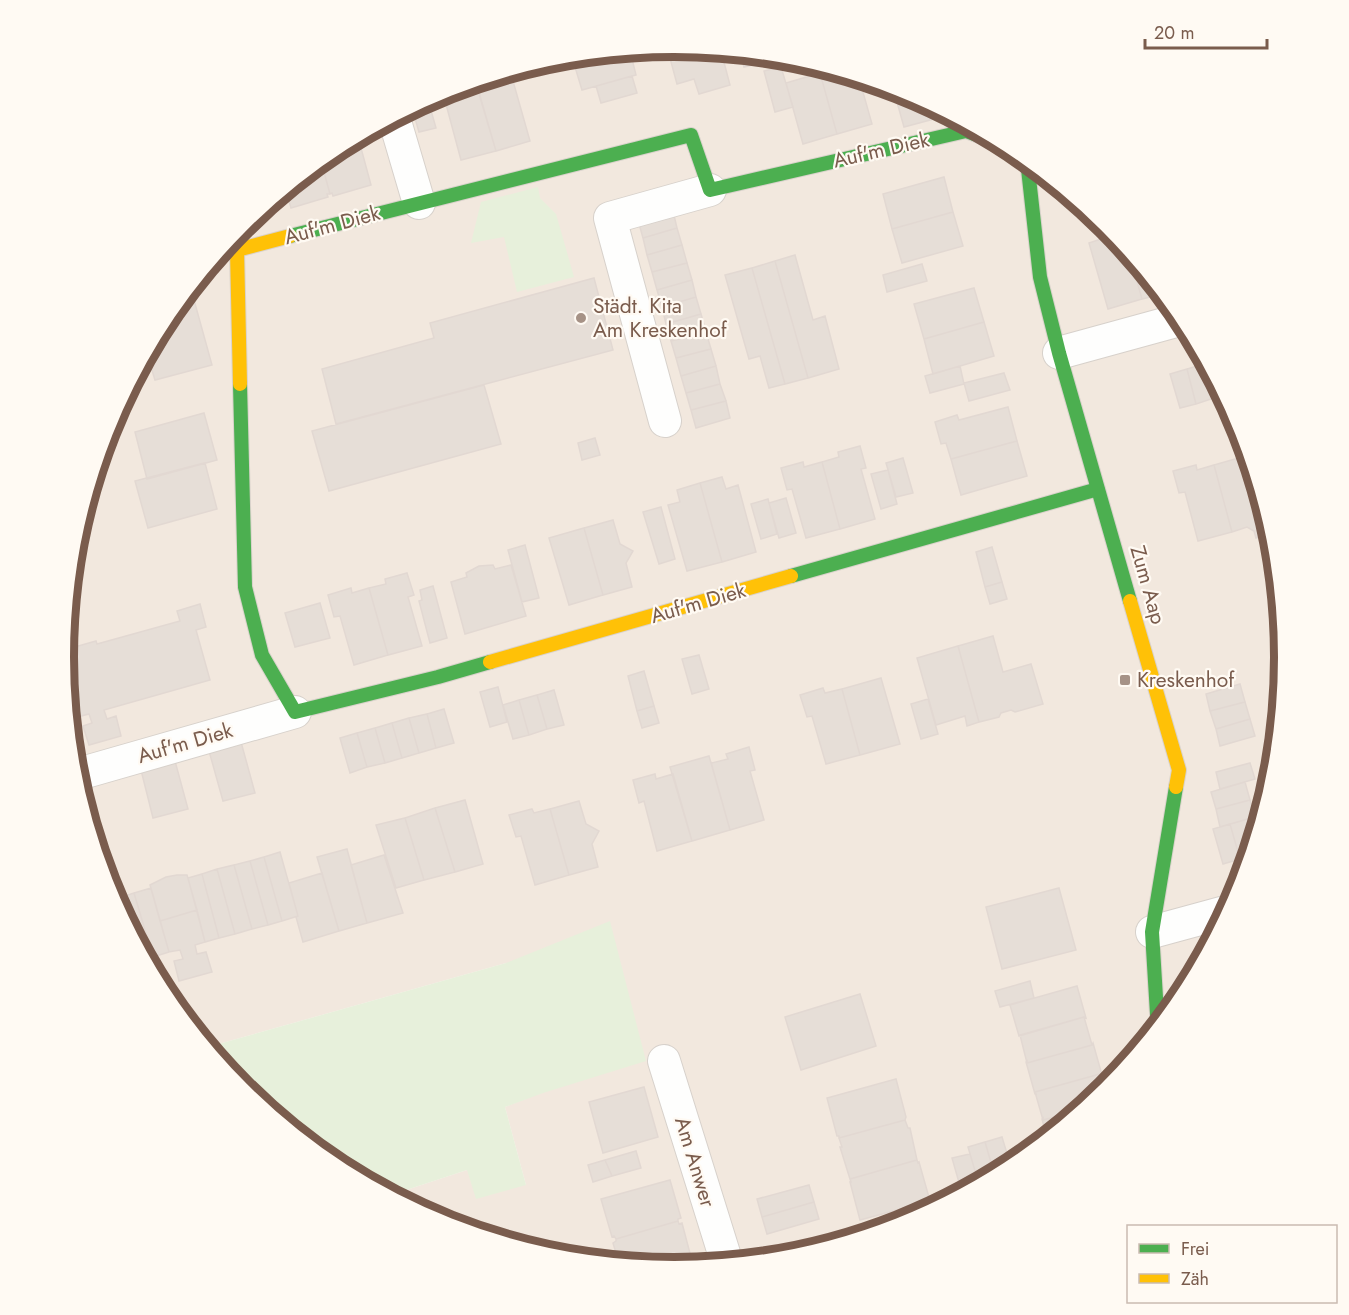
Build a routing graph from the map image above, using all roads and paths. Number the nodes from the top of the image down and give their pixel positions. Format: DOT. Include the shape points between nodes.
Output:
graph roads {
  1 [pos="396,126"];
  2 [pos="964,131"];
  3 [pos="1028,173"];
  4 [pos="710,190"];
  5 [pos="419,203"];
  6 [pos="1172,322"];
  7 [pos="1059,353"];
  8 [pos="665,421"];
  9 [pos="1098,489"];
  10 [pos="295,712"];
  11 [pos="85,772"];
  12 [pos="1217,913"];
  13 [pos="1152,932"];
  14 [pos="1157,1014"];
  15 [pos="664,1061"];
  16 [pos="725,1256"];
  1 -- 5 [label="street"];
  2 -- 4 [label="street, Auf'm Diek"];
  3 -- 7 [label="street, Zum Aap" via="1040,278"];
  4 -- 5 [label="street, Auf'm Diek" via="691,135"];
  4 -- 8 [label="street, Auf'm Diek" via="610,218"];
  5 -- 10 [label="street, Auf'm Diek" via="237,250 245,587 262,654"];
  6 -- 7 [label="street"];
  7 -- 9 [label="street, Zum Aap"];
  9 -- 10 [label="street, Auf'm Diek" via="438,677"];
  9 -- 13 [label="street, Zum Aap" via="1179,770"];
  10 -- 11 [label="street, Auf'm Diek"];
  12 -- 13 [label="street"];
  13 -- 14 [label="street, Zum Aap"];
  15 -- 16 [label="street, Am Anwer"];
}
